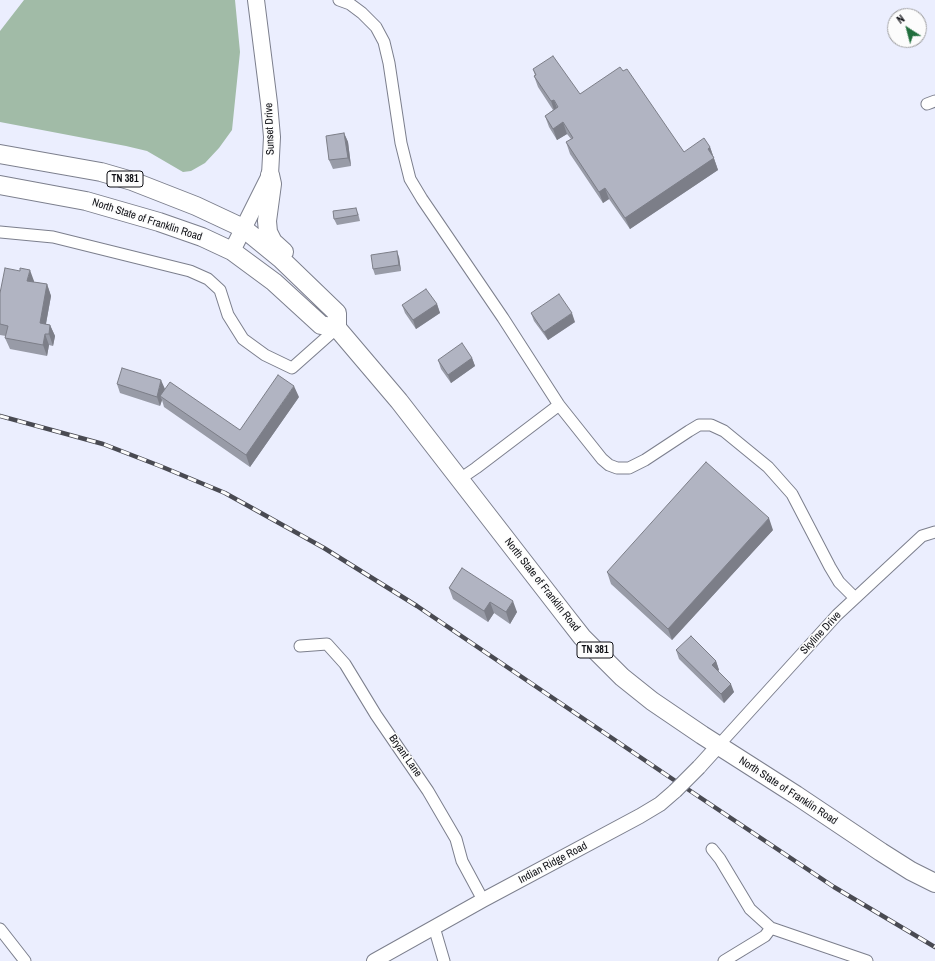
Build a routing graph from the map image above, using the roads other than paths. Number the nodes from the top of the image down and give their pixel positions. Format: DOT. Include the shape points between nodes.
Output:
graph roads {
  1 [pos="256,0"];
  2 [pos="339,0"];
  3 [pos="0,154"];
  4 [pos="270,175"];
  5 [pos="0,185"];
  6 [pos="243,228"];
  7 [pos="0,232"];
  8 [pos="232,251"];
  9 [pos="316,293"];
  10 [pos="337,328"];
  11 [pos="559,405"];
  12 [pos="460,479"];
  13 [pos="935,532"];
  14 [pos="855,598"];
  15 [pos="300,646"];
  16 [pos="718,746"];
  17 [pos="712,849"];
  18 [pos="935,883"];
  19 [pos="483,900"];
  20 [pos="434,927"];
  21 [pos="771,928"];
  22 [pos="0,929"];
  23 [pos="25,961"];
  24 [pos="374,961"];
  25 [pos="444,961"];
  26 [pos="724,961"];
  27 [pos="867,961"];
  1 -- 4 [label="main road, Sunset Drive" via="272,137"];
  2 -- 11 [label="street" via="362,13 376,27 384,42 401,143 410,179"];
  3 -- 6 [label="highway, TN 381" via="101,172 132,181 190,203"];
  4 -- 6 [label="main road, Sunset Drive"];
  4 -- 9 [label="highway" via="272,184 268,232 273,242 296,262"];
  5 -- 8 [label="highway, North State of Franklin Road" via="86,201 159,222"];
  6 -- 8 [label="main road, Sunset Drive"];
  6 -- 9 [label="highway, TN 381" via="281,259"];
  7 -- 10 [label="street" via="53,237 190,271 208,278 220,290 228,315 243,339 265,355 292,368"];
  8 -- 10 [label="highway, North State of Franklin Road" via="274,282 322,325"];
  9 -- 10 [label="highway, TN 381" via="337,312"];
  10 -- 12 [label="highway, North State of Franklin Road / TN 381"];
  11 -- 12 [label="street"];
  11 -- 14 [label="street" via="602,459 608,465 617,468 629,468 645,460 699,425 711,425 724,430 768,467 792,494 839,582"];
  12 -- 16 [label="highway, North State of Franklin Road / TN 381" via="564,614 599,654 652,701"];
  13 -- 14 [label="street, Skyline Drive" via="922,536"];
  14 -- 16 [label="street, Skyline Drive"];
  15 -- 19 [label="street, Bryant Lane" via="327,644 345,664 428,791 456,839 462,861"];
  16 -- 18 [label="highway, North State of Franklin Road / TN 381" via="911,871"];
  16 -- 19 [label="street, Indian Ridge Road, bridge" via="675,792 660,804"];
  17 -- 21 [label="street" via="750,909"];
  19 -- 20 [label="street, Indian Ridge Road"];
  20 -- 24 [label="street, Indian Ridge Road"];
  20 -- 25 [label="street"];
  21 -- 26 [label="street" via="764,936"];
  21 -- 27 [label="street"];
  22 -- 23 [label="street"];
}
